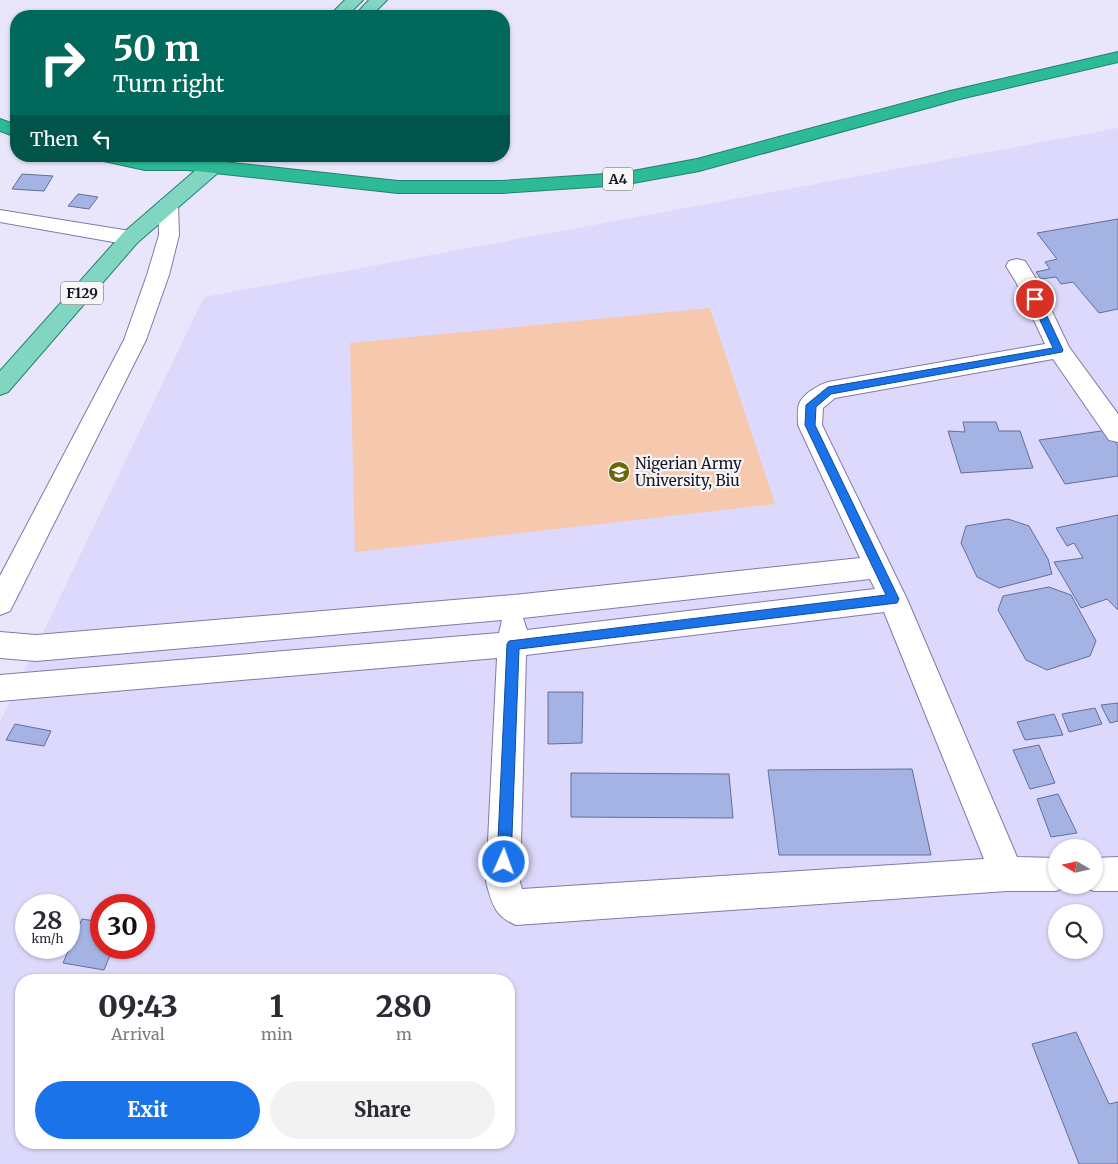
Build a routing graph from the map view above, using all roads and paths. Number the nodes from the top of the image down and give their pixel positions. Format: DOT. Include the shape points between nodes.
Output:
graph roads {
  1 [pos="355,0"];
  2 [pos="379,0"];
  3 [pos="344,10"];
  4 [pos="368,10"];
  5 [pos="1118,57"];
  6 [pos="135,162"];
  7 [pos="168,162"];
  8 [pos="190,162"];
  9 [pos="218,162"];
  10 [pos="168,204"];
  11 [pos="0,216"];
  12 [pos="130,238"];
  13 [pos="1017,266"];
  14 [pos="1059,350"];
  15 [pos="0,386"];
  16 [pos="1118,433"];
  17 [pos="878,567"];
  18 [pos="893,599"];
  19 [pos="0,602"];
  20 [pos="514,607"];
  21 [pos="513,644"];
  22 [pos="0,645"];
  23 [pos="0,688"];
  24 [pos="1007,874"];
  25 [pos="1048,874"];
  26 [pos="1103,874"];
  27 [pos="1118,874"];
  1 -- 3 [label="main road"];
  2 -- 4 [label="main road"];
  5 -- 9 [label="highway, A4" via="956,95 699,165 622,179 500,187 398,187"];
  6 -- 7 [label="highway, A4"];
  8 -- 10 [label="main road, F129"];
  9 -- 10 [label="main road, F129"];
  10 -- 12 [label="main road, F129"];
  10 -- 19 [label="street" via="169,235 136,340"];
  11 -- 12 [label="street"];
  12 -- 15 [label="main road, F129"];
  13 -- 14 [label="street"];
  14 -- 16 [label="street"];
  14 -- 17 [label="street" via="828,391 811,405 810,425"];
  17 -- 18 [label="street"];
  17 -- 20 [label="street"];
  18 -- 21 [label="street"];
  18 -- 24 [label="street"];
  20 -- 21 [label="street"];
  20 -- 22 [label="street" via="36,648"];
  21 -- 23 [label="street"];
  21 -- 24 [label="street" via="503,882 508,899 516,908"];
  24 -- 25 [label="street"];
  26 -- 27 [label="street"];
}
